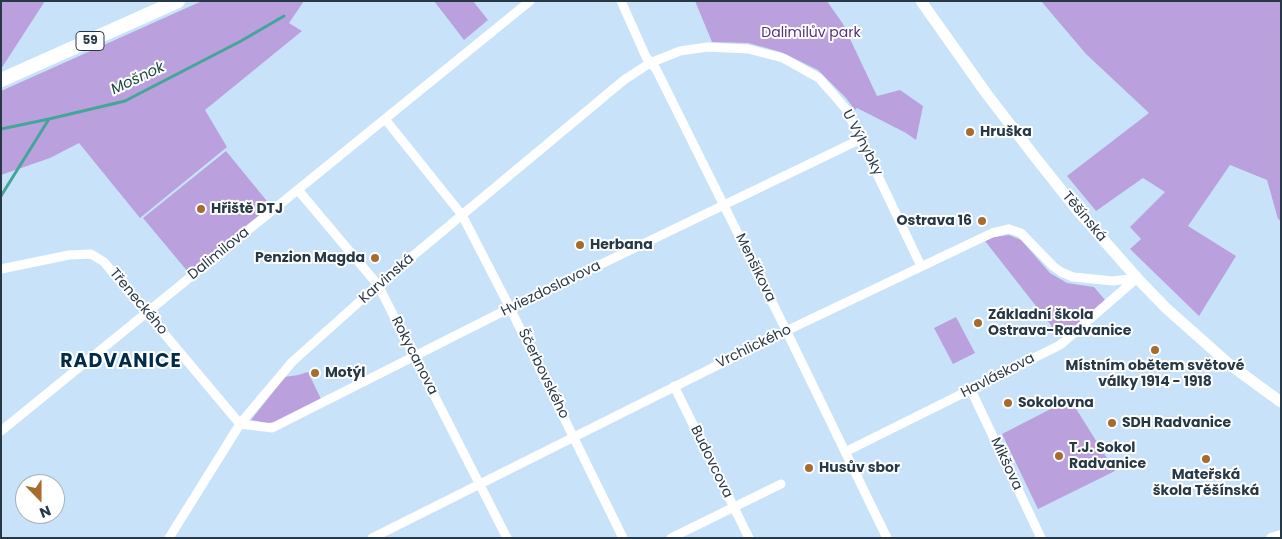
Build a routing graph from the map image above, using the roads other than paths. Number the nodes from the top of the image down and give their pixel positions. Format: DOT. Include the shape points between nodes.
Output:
graph roads {
  1 [pos="178,1"];
  2 [pos="530,1"];
  3 [pos="621,1"];
  4 [pos="921,1"];
  5 [pos="650,62"];
  6 [pos="1,80"];
  7 [pos="385,119"];
  8 [pos="861,139"];
  9 [pos="298,190"];
  10 [pos="724,205"];
  11 [pos="462,215"];
  12 [pos="922,266"];
  13 [pos="1,270"];
  14 [pos="1137,278"];
  15 [pos="378,285"];
  16 [pos="510,308"];
  17 [pos="147,312"];
  18 [pos="786,331"];
  19 [pos="415,357"];
  20 [pos="674,386"];
  21 [pos="971,390"];
  22 [pos="1281,402"];
  23 [pos="240,424"];
  24 [pos="1,431"];
  25 [pos="573,436"];
  26 [pos="845,452"];
  27 [pos="479,484"];
  28 [pos="781,484"];
  29 [pos="734,507"];
  30 [pos="1281,535"];
  31 [pos="169,538"];
  32 [pos="372,538"];
  33 [pos="507,538"];
  34 [pos="623,538"];
  35 [pos="671,538"];
  36 [pos="749,538"];
  37 [pos="886,538"];
  38 [pos="1041,538"];
  39 [pos="1271,538"];
  1 -- 6 [label="main road, 59"];
  2 -- 7 [label="street, Dalimilova"];
  3 -- 5 [label="street, Menšíkova"];
  4 -- 14 [label="main road, Těšínská" via="1030,150"];
  5 -- 8 [label="street, U Výhybky" via="680,51 707,47 748,49 783,58 819,78 846,109"];
  5 -- 10 [label="street, Menšíkova"];
  5 -- 11 [label="street, Karvinská"];
  7 -- 9 [label="street, Dalimilova"];
  7 -- 11 [label="street, Ščerbovského"];
  8 -- 10 [label="street, Hviezdoslavova"];
  8 -- 12 [label="street, U Výhybky"];
  9 -- 15 [label="street, Rokycanova"];
  9 -- 17 [label="street, Dalimilova"];
  10 -- 16 [label="street, Hviezdoslavova"];
  10 -- 18 [label="street, Menšíkova"];
  11 -- 15 [label="street, Karvinská"];
  11 -- 16 [label="street, Ščerbovského"];
  12 -- 14 [label="street, Vrchlického" via="985,235 1009,230 1025,235 1053,266 1066,274 1080,279 1113,281"];
  12 -- 18 [label="street, Vrchlického"];
  13 -- 17 [label="street, Třeneckého" via="69,255 91,254 104,262"];
  14 -- 21 [label="street, Havláskova" via="1060,345"];
  14 -- 22 [label="main road, Těšínská" via="1229,364"];
  15 -- 19 [label="street, Rokycanova"];
  15 -- 23 [label="street, Karvinská" via="292,362"];
  16 -- 19 [label="street, Hviezdoslavova"];
  16 -- 25 [label="street, Ščerbovského"];
  17 -- 23 [label="street, Třeneckého"];
  17 -- 24 [label="street, Dalimilova"];
  18 -- 20 [label="street, Vrchlického"];
  18 -- 26 [label="street, Menšíkova"];
  19 -- 23 [label="street, Hviezdoslavova" via="272,428"];
  19 -- 27 [label="street, Rokycanova"];
  20 -- 25 [label="street, Vrchlického"];
  20 -- 29 [label="street, Budovcova"];
  21 -- 26 [label="street, Havláskova"];
  21 -- 38 [label="street, Mikšova"];
  23 -- 31 [label="street, Karvinská"];
  25 -- 27 [label="street, Vrchlického"];
  25 -- 34 [label="street, Ščerbovského"];
  26 -- 37 [label="street, Menšíkova"];
  27 -- 32 [label="street, Vrchlického"];
  27 -- 33 [label="street, Rokycanova"];
  28 -- 29 [label="street"];
  29 -- 35 [label="street"];
  29 -- 36 [label="street, Budovcova"];
  30 -- 39 [label="street"];
}
